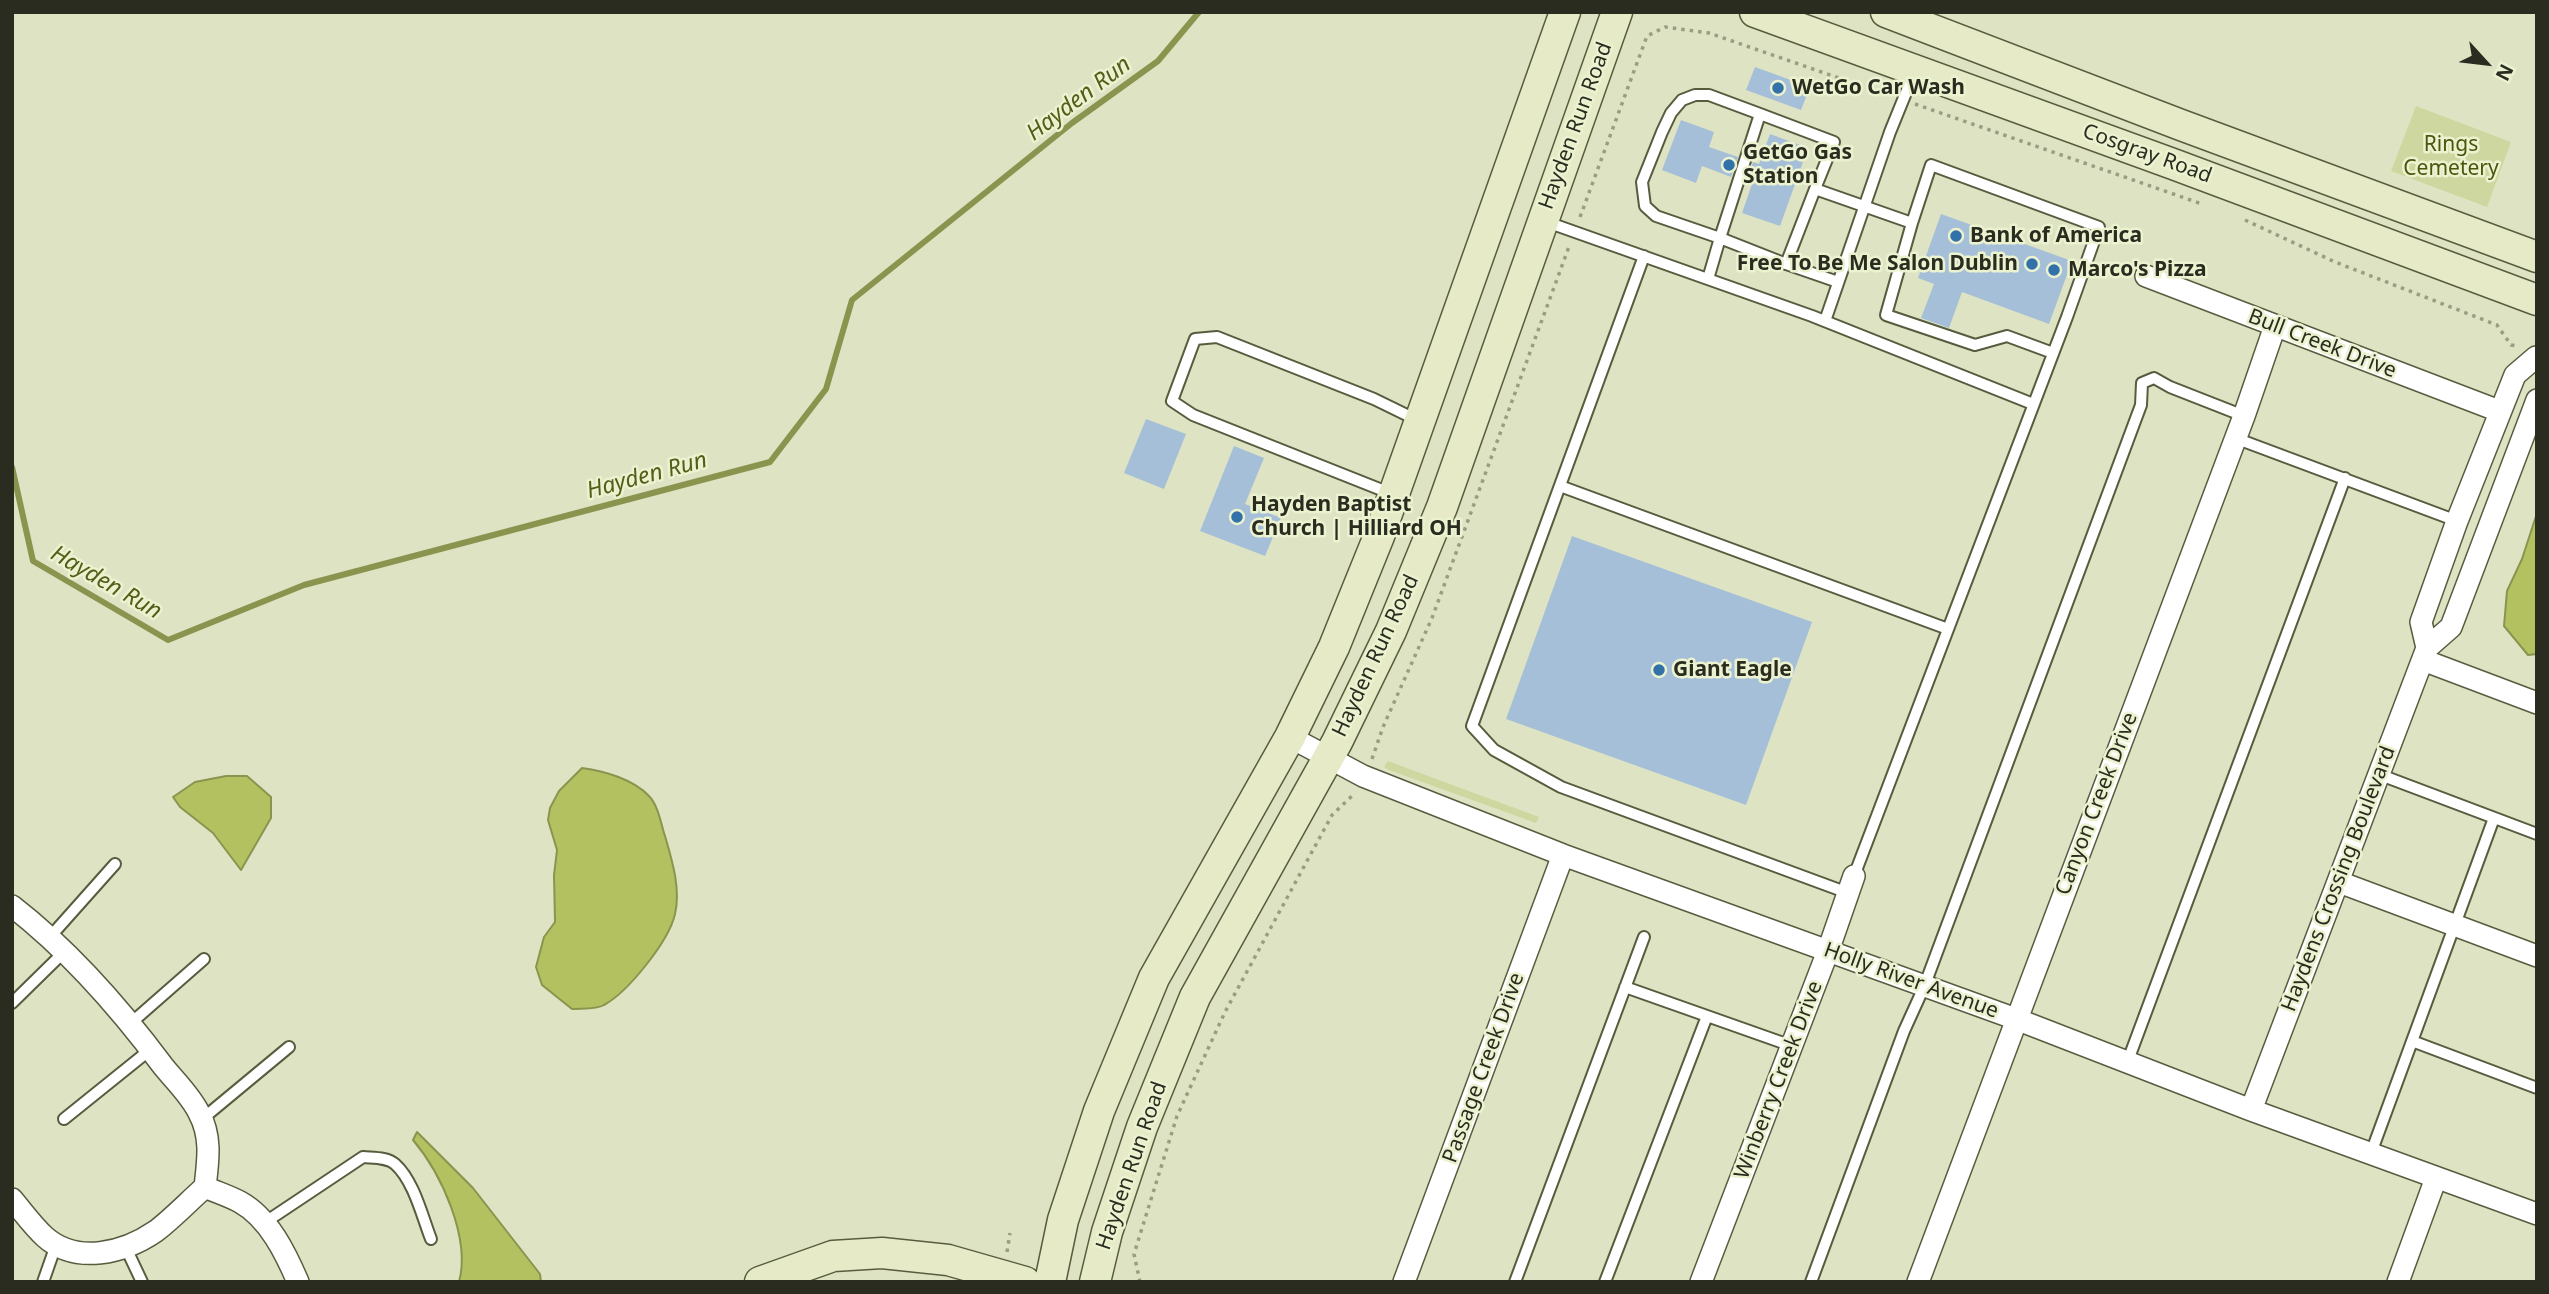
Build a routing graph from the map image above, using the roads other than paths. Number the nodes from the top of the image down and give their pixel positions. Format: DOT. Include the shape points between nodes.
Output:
graph roads {
  1 [pos="1565,12"];
  2 [pos="1755,12"];
  3 [pos="1886,12"];
  4 [pos="1627,22"];
  5 [pos="1915,70"];
  6 [pos="1760,114"];
  7 [pos="1815,189"];
  8 [pos="1864,207"];
  9 [pos="1543,220"];
  10 [pos="1912,223"];
  11 [pos="1720,239"];
  12 [pos="1644,256"];
  13 [pos="2537,257"];
  14 [pos="1786,264"];
  15 [pos="2146,276"];
  16 [pos="1708,279"];
  17 [pos="1838,282"];
  18 [pos="2537,300"];
  19 [pos="1825,321"];
  20 [pos="2275,327"];
  21 [pos="2053,353"];
  22 [pos="2533,355"];
  23 [pos="2537,400"];
  24 [pos="2033,404"];
  25 [pos="2499,411"];
  26 [pos="2244,416"];
  27 [pos="1419,421"];
  28 [pos="2235,438"];
  29 [pos="2345,478"];
  30 [pos="1560,486"];
  31 [pos="1394,494"];
  32 [pos="2457,521"];
  33 [pos="1948,629"];
  34 [pos="2425,654"];
  35 [pos="2537,703"];
  36 [pos="1290,737"];
  37 [pos="1329,757"];
  38 [pos="2378,774"];
  39 [pos="2494,818"];
  40 [pos="2537,834"];
  41 [pos="1563,855"];
  42 [pos="115,863"];
  43 [pos="2339,882"];
  44 [pos="1851,885"];
  45 [pos="12,906"];
  46 [pos="2455,926"];
  47 [pos="1644,937"];
  48 [pos="57,945"];
  49 [pos="1828,951"];
  50 [pos="2537,956"];
  51 [pos="204,958"];
  52 [pos="1625,987"];
  53 [pos="1924,987"];
  54 [pos="12,1003"];
  55 [pos="1707,1016"];
  56 [pos="2016,1019"];
  57 [pos="131,1023"];
  58 [pos="2412,1041"];
  59 [pos="1792,1046"];
  60 [pos="289,1047"];
  61 [pos="150,1049"];
  62 [pos="2127,1063"];
  63 [pos="2537,1088"];
  64 [pos="2251,1110"];
  65 [pos="64,1119"];
  66 [pos="201,1120"];
  67 [pos="2371,1153"];
  68 [pos="2437,1178"];
  69 [pos="205,1187"];
  70 [pos="12,1199"];
  71 [pos="2537,1214"];
  72 [pos="264,1223"];
  73 [pos="431,1239"];
  74 [pos="56,1245"];
  75 [pos="125,1246"];
  76 [pos="43,1282"];
  77 [pos="142,1282"];
  78 [pos="298,1282"];
  79 [pos="760,1282"];
  80 [pos="1025,1282"];
  81 [pos="1050,1282"];
  82 [pos="1095,1282"];
  83 [pos="1404,1282"];
  84 [pos="1515,1282"];
  85 [pos="1605,1282"];
  86 [pos="1702,1282"];
  87 [pos="1811,1282"];
  88 [pos="1918,1282"];
  89 [pos="2398,1282"];
  1 -- 27 [label="main road, Hayden Run Road"];
  2 -- 5 [label="main road, Cosgray Road"];
  3 -- 13 [label="main road, Cosgray Road"];
  4 -- 9 [label="main road, Hayden Run Road"];
  5 -- 8 [label="lane"];
  5 -- 18 [label="main road, Cosgray Road"];
  6 -- 7 [label="lane" via="1834,142"];
  6 -- 11 [label="lane"];
  6 -- 11 [label="lane" via="1709,94 1682,100 1671,113 1642,182 1645,206 1656,216"];
  7 -- 8 [label="lane"];
  7 -- 14 [label="lane"];
  8 -- 10 [label="lane"];
  8 -- 17 [label="lane"];
  9 -- 12 [label="lane"];
  9 -- 37 [label="main road, Hayden Run Road" via="1442,507 1391,631"];
  10 -- 21 [label="lane" via="1886,315 1975,345 2007,336"];
  10 -- 21 [label="lane" via="1931,165 2099,227"];
  11 -- 14 [label="lane"];
  11 -- 16 [label="lane"];
  12 -- 16 [label="lane"];
  12 -- 30 [label="lane"];
  14 -- 17 [label="lane"];
  15 -- 20 [label="street, Bull Creek Drive"];
  16 -- 19 [label="lane"];
  17 -- 19 [label="lane"];
  19 -- 24 [label="lane"];
  20 -- 25 [label="street, Bull Creek Drive"];
  20 -- 26 [label="street, Canyon Creek Drive"];
  21 -- 24 [label="lane"];
  22 -- 25 [label="street, Haydens Crossing Boulevard" via="2515,375"];
  23 -- 34 [label="street, Haydens Crossing Boulevard" via="2451,627"];
  24 -- 33 [label="lane"];
  25 -- 32 [label="street, Haydens Crossing Boulevard"];
  26 -- 28 [label="street, Canyon Creek Drive"];
  26 -- 53 [label="lane" via="2154,378 2142,383 2141,405"];
  27 -- 31 [label="main road, Hayden Run Road"];
  27 -- 31 [label="lane" via="1374,398 1217,337 1195,339 1172,401 1192,415"];
  28 -- 29 [label="lane"];
  28 -- 56 [label="street, Canyon Creek Drive"];
  29 -- 32 [label="lane"];
  29 -- 62 [label="lane"];
  30 -- 33 [label="lane"];
  30 -- 44 [label="lane" via="1472,726 1494,750 1561,787"];
  31 -- 36 [label="main road, Hayden Run Road" via="1334,647"];
  32 -- 34 [label="street, Haydens Crossing Boulevard" via="2421,622"];
  33 -- 44 [label="lane"];
  34 -- 35 [label="street"];
  34 -- 38 [label="street, Haydens Crossing Boulevard"];
  36 -- 37 [label="street, Holly River Avenue"];
  36 -- 81 [label="main road, Hayden Run Road" via="1154,978 1099,1111 1063,1220"];
  37 -- 41 [label="street, Holly River Avenue" via="1363,776"];
  37 -- 82 [label="main road, Hayden Run Road" via="1195,997 1142,1127"];
  38 -- 39 [label="lane"];
  38 -- 43 [label="street, Haydens Crossing Boulevard"];
  39 -- 40 [label="lane"];
  39 -- 46 [label="lane"];
  41 -- 49 [label="street, Holly River Avenue"];
  41 -- 83 [label="street, Passage Creek Drive"];
  42 -- 48 [label="lane"];
  43 -- 46 [label="street"];
  43 -- 64 [label="street, Haydens Crossing Boulevard"];
  44 -- 49 [label="street, Winberry Creek Drive"];
  45 -- 48 [label="street"];
  46 -- 50 [label="street"];
  46 -- 58 [label="lane"];
  47 -- 52 [label="lane"];
  48 -- 54 [label="lane"];
  48 -- 57 [label="street"];
  49 -- 53 [label="street, Holly River Avenue"];
  49 -- 59 [label="street, Winberry Creek Drive"];
  51 -- 57 [label="lane"];
  52 -- 55 [label="lane"];
  52 -- 84 [label="lane"];
  53 -- 56 [label="street, Holly River Avenue"];
  53 -- 87 [label="lane"];
  55 -- 59 [label="lane"];
  55 -- 85 [label="lane"];
  56 -- 62 [label="street, Holly River Avenue"];
  56 -- 88 [label="street, Canyon Creek Drive"];
  57 -- 61 [label="street"];
  58 -- 63 [label="lane"];
  58 -- 67 [label="lane"];
  59 -- 86 [label="street, Winberry Creek Drive"];
  60 -- 66 [label="lane"];
  61 -- 65 [label="lane"];
  61 -- 66 [label="street"];
  62 -- 64 [label="street, Holly River Avenue"];
  64 -- 67 [label="street, Holly River Avenue"];
  66 -- 69 [label="street" via="209,1153"];
  67 -- 68 [label="street, Holly River Avenue"];
  68 -- 71 [label="street, Holly River Avenue"];
  68 -- 89 [label="street"];
  69 -- 72 [label="street" via="243,1203"];
  69 -- 75 [label="street" via="157,1230"];
  70 -- 74 [label="street"];
  72 -- 73 [label="lane" via="363,1157 382,1158 395,1163 408,1183"];
  72 -- 78 [label="street"];
  74 -- 75 [label="street" via="71,1252 102,1254"];
  74 -- 76 [label="lane"];
  75 -- 77 [label="lane"];
  79 -- 80 [label="main road" via="833,1256 882,1253 948,1260"];
}
